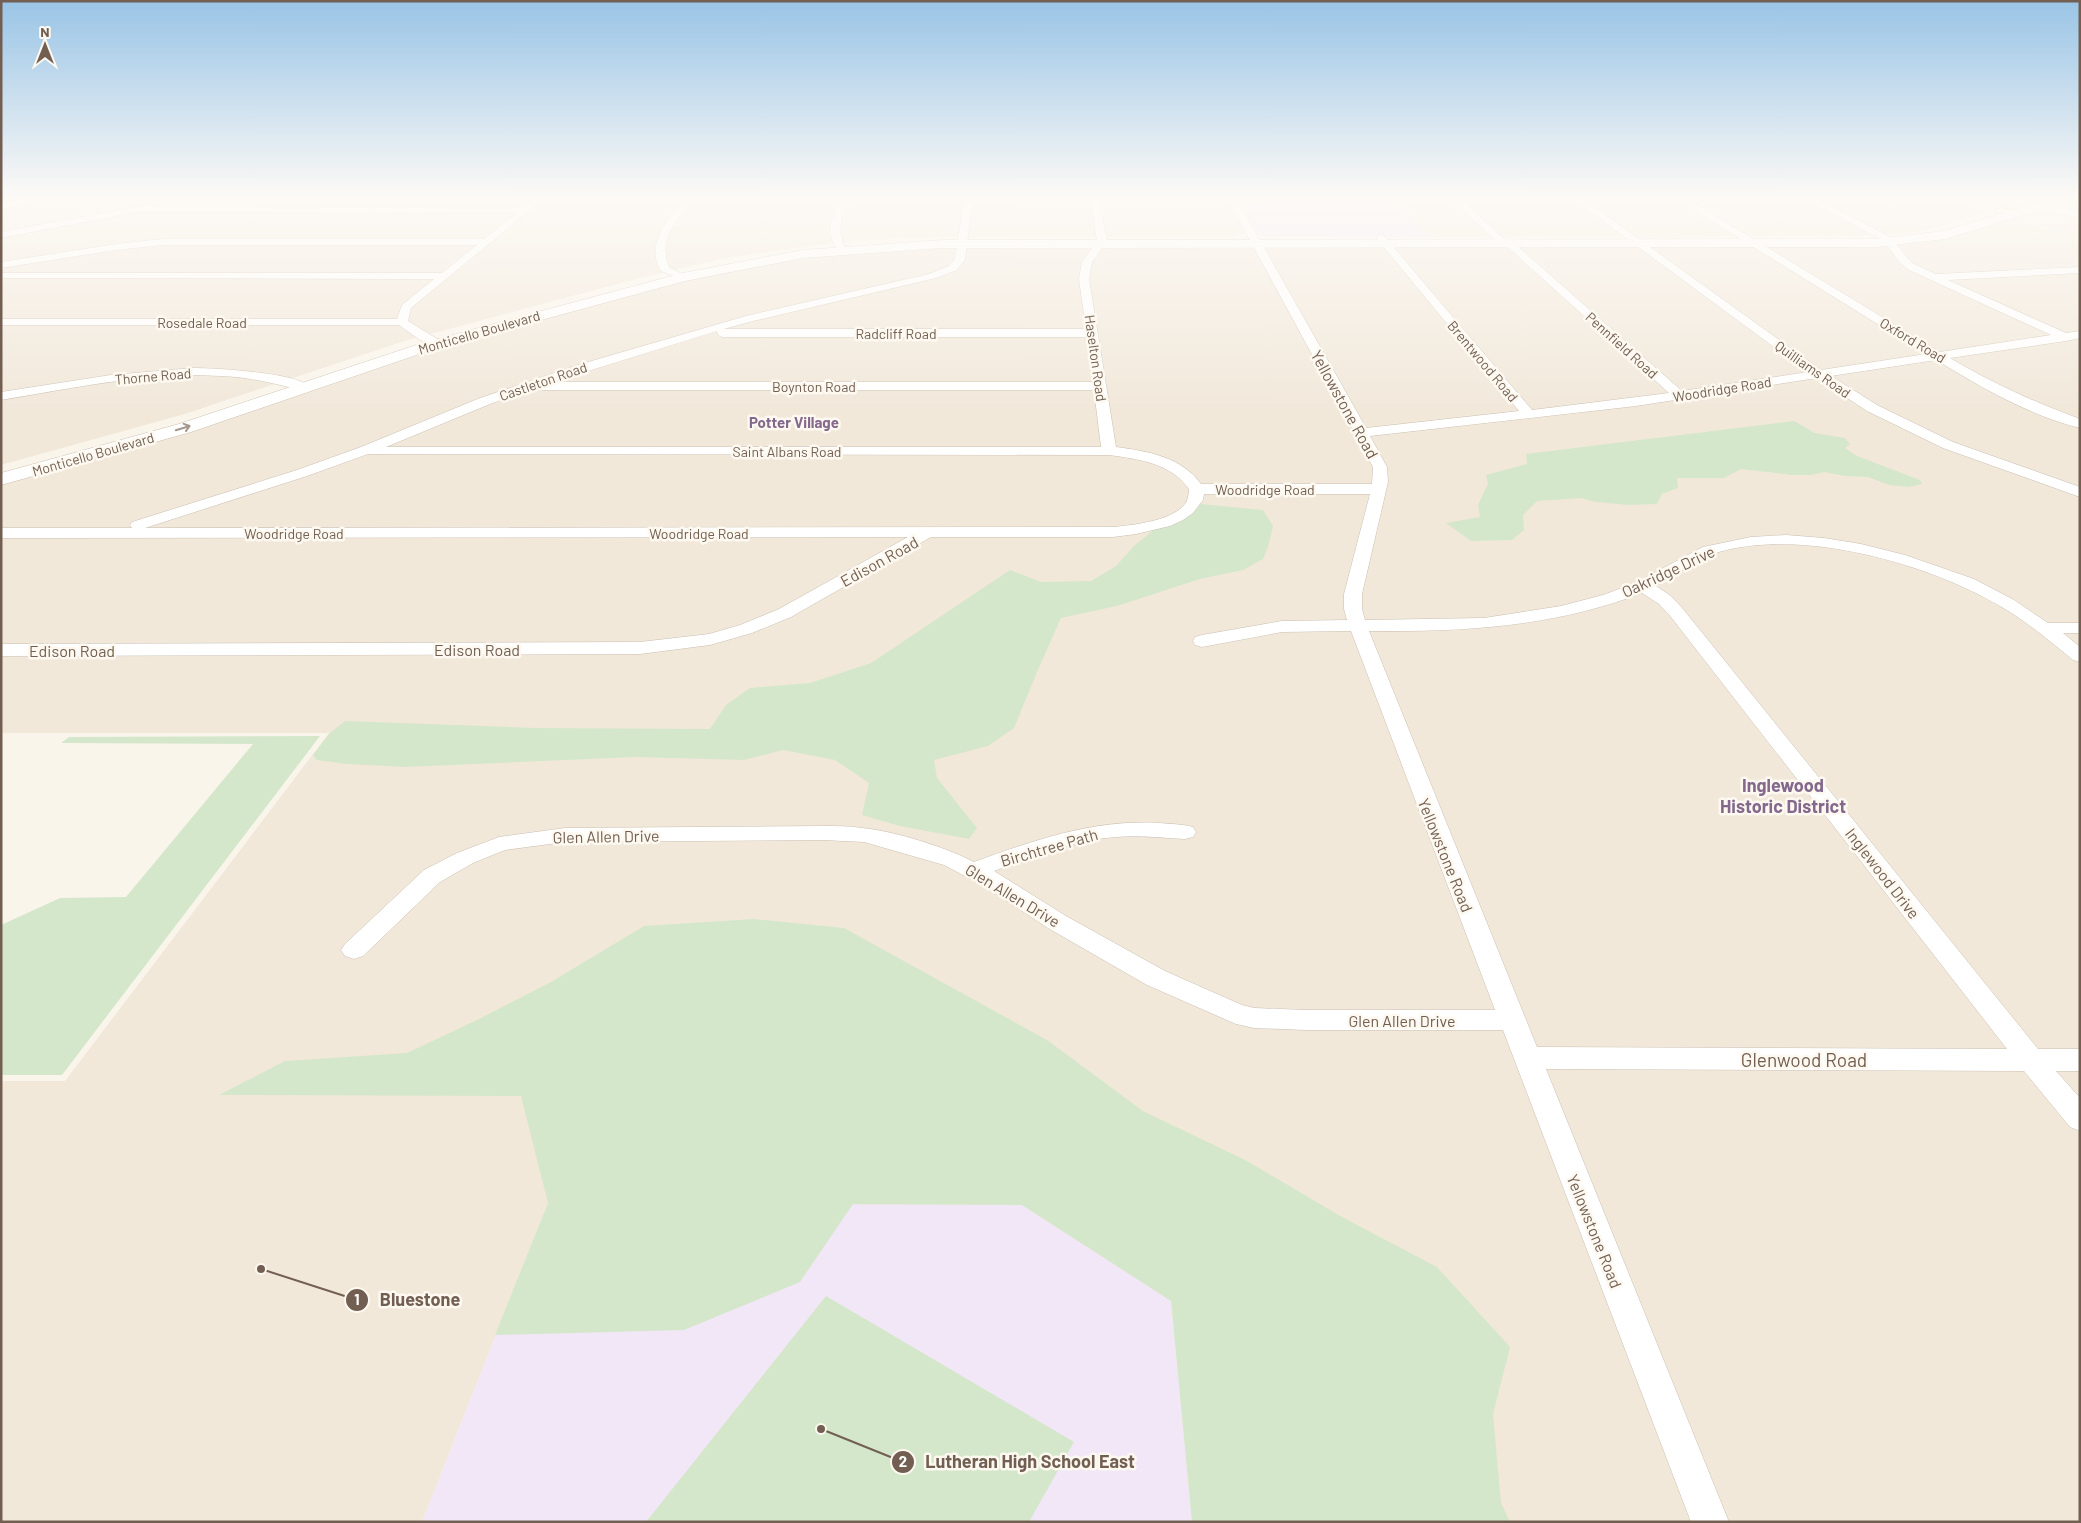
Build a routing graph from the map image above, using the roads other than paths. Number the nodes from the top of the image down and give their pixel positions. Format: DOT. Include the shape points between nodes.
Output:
graph roads {
  1 [pos="455,267"];
  2 [pos="664,267"];
  3 [pos="721,267"];
  4 [pos="953,267"];
  5 [pos="1086,267"];
  6 [pos="1270,267"];
  7 [pos="1406,267"];
  8 [pos="1534,267"];
  9 [pos="1670,267"];
  10 [pos="1791,267"];
  11 [pos="1913,267"];
  12 [pos="2080,270"];
  13 [pos="1,275"];
  14 [pos="677,275"];
  15 [pos="443,276"];
  16 [pos="1933,278"];
  17 [pos="1,322"];
  18 [pos="402,322"];
  19 [pos="700,333"];
  20 [pos="1092,333"];
  21 [pos="2080,334"];
  22 [pos="2065,336"];
  23 [pos="424,337"];
  24 [pos="438,343"];
  25 [pos="2080,343"];
  26 [pos="1938,356"];
  27 [pos="1819,374"];
  28 [pos="286,382"];
  29 [pos="528,385"];
  30 [pos="1100,386"];
  31 [pos="304,387"];
  32 [pos="1679,395"];
  33 [pos="1,396"];
  34 [pos="1528,414"];
  35 [pos="2080,424"];
  36 [pos="1362,433"];
  37 [pos="366,450"];
  38 [pos="1109,451"];
  39 [pos="1,468"];
  40 [pos="1,479"];
  41 [pos="1197,489"];
  42 [pos="1378,489"];
  43 [pos="2080,492"];
  44 [pos="113,532"];
  45 [pos="1,533"];
  46 [pos="928,533"];
  47 [pos="1643,586"];
  48 [pos="1359,626"];
  49 [pos="2044,628"];
  50 [pos="2080,628"];
  51 [pos="1202,641"];
  52 [pos="1,650"];
  53 [pos="2080,656"];
  54 [pos="1186,832"];
  55 [pos="974,870"];
  56 [pos="354,950"];
  57 [pos="1512,1020"];
  58 [pos="1527,1058"];
  59 [pos="2031,1060"];
  60 [pos="2080,1060"];
  61 [pos="2080,1119"];
  62 [pos="1710,1522"];
  1 -- 15 [label="street"];
  2 -- 14 [label="street"];
  3 -- 14 [label="main road, Monticello Boulevard"];
  4 -- 19 [label="street, Castleton Road" via="932,276 803,305"];
  5 -- 20 [label="street, Haselton Road" via="1084,276"];
  6 -- 36 [label="street, Yellowstone Road"];
  7 -- 34 [label="street, Brentwood Road"];
  8 -- 32 [label="street, Pennfield Road"];
  9 -- 27 [label="street, Quilliams Road"];
  10 -- 26 [label="street, Oxford Road"];
  11 -- 16 [label="street"];
  12 -- 16 [label="street"];
  13 -- 15 [label="street"];
  14 -- 23 [label="main road, Monticello Boulevard"];
  14 -- 24 [label="main road, Monticello Boulevard"];
  15 -- 18 [label="street" via="406,306"];
  16 -- 22 [label="street"];
  17 -- 18 [label="street, Rosedale Road"];
  18 -- 23 [label="street"];
  19 -- 20 [label="street, Radcliff Road"];
  19 -- 29 [label="street, Castleton Road"];
  20 -- 30 [label="street, Haselton Road"];
  21 -- 22 [label="street, Woodridge Road"];
  22 -- 25 [label="street"];
  22 -- 26 [label="street, Woodridge Road"];
  23 -- 24 [label="street"];
  23 -- 28 [label="main road, Monticello Boulevard"];
  24 -- 31 [label="main road, Monticello Boulevard"];
  26 -- 27 [label="street, Woodridge Road"];
  26 -- 35 [label="street, Oxford Road" via="1998,391"];
  27 -- 32 [label="street, Woodridge Road"];
  27 -- 43 [label="street, Quilliams Road" via="1872,408 1922,433 1983,459"];
  28 -- 31 [label="street, Thorne Road"];
  28 -- 33 [label="street, Thorne Road" via="237,373 177,372"];
  28 -- 39 [label="main road, Monticello Boulevard" via="142,430"];
  29 -- 30 [label="street, Boynton Road"];
  29 -- 37 [label="street, Castleton Road"];
  30 -- 38 [label="street, Haselton Road"];
  40 -- 31 [label="main road, Monticello Boulevard, one-way" via="185,428"];
  32 -- 34 [label="street, Woodridge Road"];
  34 -- 36 [label="street, Woodridge Road"];
  36 -- 42 [label="street, Yellowstone Road" via="1380,466"];
  37 -- 38 [label="street, Saint Albans Road"];
  37 -- 44 [label="street, Castleton Road"];
  38 -- 41 [label="street, Saint Albans Road" via="1146,457 1170,466 1186,476"];
  41 -- 42 [label="street, Woodridge Road"];
  41 -- 46 [label="street, Woodridge Road" via="1195,501 1182,514 1138,529 1080,533"];
  42 -- 48 [label="street, Yellowstone Road" via="1354,594 1353,609"];
  44 -- 45 [label="street, Woodridge Road"];
  44 -- 46 [label="street, Woodridge Road"];
  46 -- 52 [label="street, Edison Road" via="785,614 746,629 678,645 640,648"];
  47 -- 48 [label="street, Oakridge Drive" via="1586,604 1511,620 1458,625"];
  47 -- 49 [label="street, Oakridge Drive" via="1690,559 1719,547 1765,541 1815,543 1890,556 1949,574 1998,597"];
  47 -- 59 [label="street, Inglewood Drive" via="1666,600 1677,613"];
  48 -- 51 [label="street, Oakridge Drive" via="1279,628"];
  48 -- 57 [label="street, Yellowstone Road"];
  49 -- 50 [label="street"];
  49 -- 53 [label="street, Oakridge Drive"];
  54 -- 55 [label="street, Birchtree Path" via="1106,831 1046,845"];
  55 -- 56 [label="street, Glen Allen Drive" via="898,842 864,835 565,835 520,840 499,844 432,876"];
  55 -- 57 [label="street, Glen Allen Drive" via="1156,978 1236,1014 1306,1020"];
  57 -- 58 [label="street, Yellowstone Road"];
  58 -- 59 [label="street, Glenwood Road"];
  58 -- 62 [label="street, Yellowstone Road"];
  59 -- 60 [label="street, Glenwood Road"];
  59 -- 61 [label="street, Inglewood Drive"];
}
